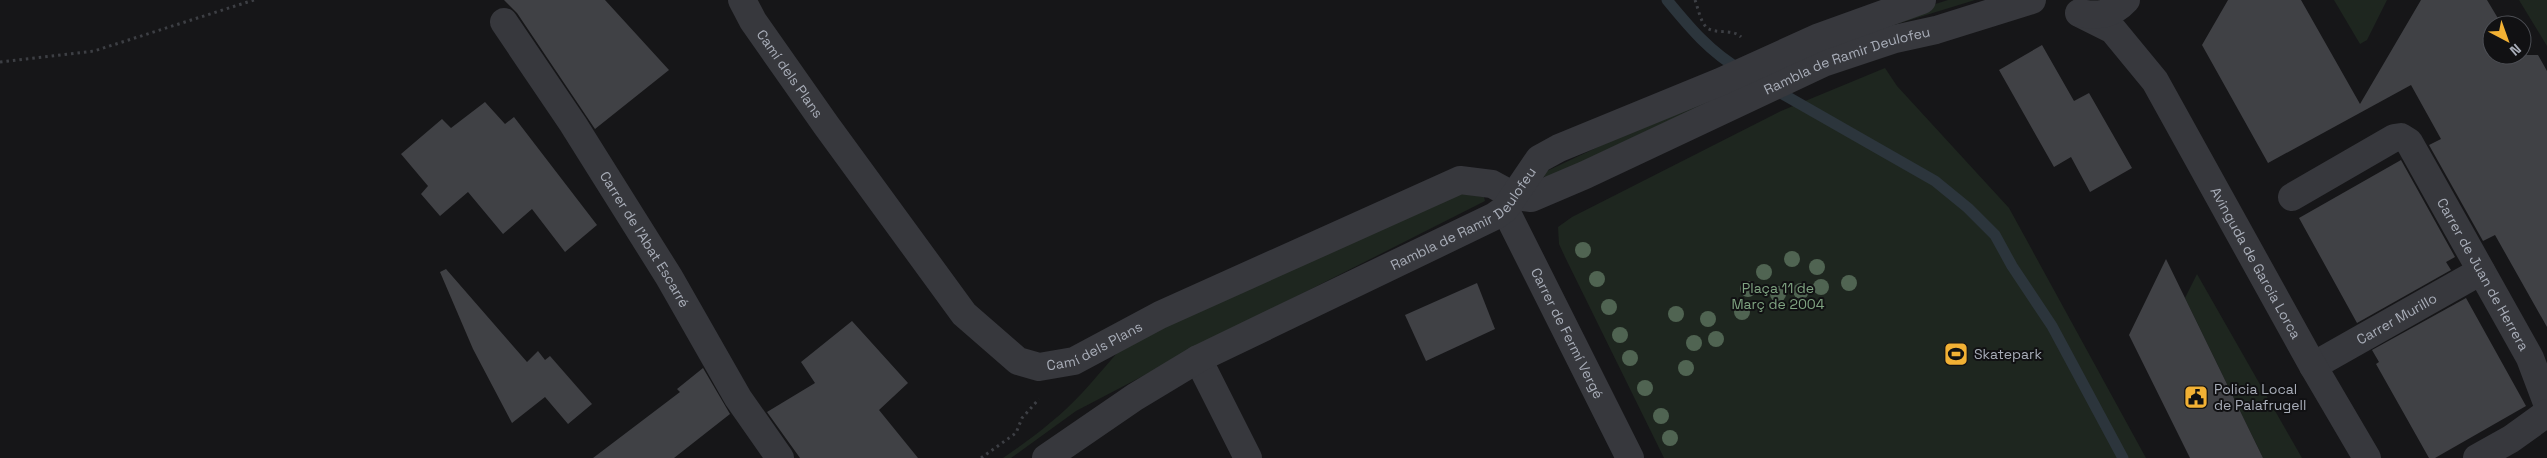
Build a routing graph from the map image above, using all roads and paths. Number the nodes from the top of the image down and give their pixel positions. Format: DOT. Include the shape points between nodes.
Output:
graph roads {
  1 [pos="254,0"];
  2 [pos="742,0"];
  3 [pos="1694,0"];
  4 [pos="1922,0"];
  5 [pos="2032,0"];
  6 [pos="2126,0"];
  7 [pos="2133,0"];
  8 [pos="2072,6"];
  9 [pos="504,22"];
  10 [pos="1744,39"];
  11 [pos="0,62"];
  12 [pos="2146,68"];
  13 [pos="2292,197"];
  14 [pos="1516,201"];
  15 [pos="2481,271"];
  16 [pos="1198,359"];
  17 [pos="1074,361"];
  18 [pos="2313,366"];
  19 [pos="2547,403"];
  20 [pos="2547,413"];
  21 [pos="780,458"];
  22 [pos="981,458"];
  23 [pos="1046,458"];
  24 [pos="1248,458"];
  25 [pos="1630,458"];
  26 [pos="2367,458"];
  27 [pos="2477,458"];
  1 -- 11 [label="path" via="94,52"];
  2 -- 17 [label="street, Camí dels Plans" via="753,21 826,125 964,314 1018,361 1039,367"];
  3 -- 10 [label="path" via="1706,27 1737,33"];
  4 -- 14 [label="street, Rambla de Ramir Deulofeu" via="1837,30 1546,155 1528,173"];
  5 -- 14 [label="street, Rambla de Ramir Deulofeu" via="1823,62 1585,175"];
  6 -- 8 [label="street" via="2115,10 2102,15"];
  7 -- 12 [label="street, Avinguda de García Lorca" via="2133,24"];
  8 -- 12 [label="street, Avinguda de García Lorca" via="2113,30"];
  9 -- 21 [label="street, Carrer de l'Abat Escarré" via="573,124 669,277 738,398"];
  12 -- 18 [label="street, Avinguda de García Lorca"];
  13 -- 15 [label="street, Carrer de Juan de Herrera" via="2401,137 2409,142"];
  14 -- 16 [label="street, Rambla de Ramir Deulofeu" via="1456,235"];
  14 -- 17 [label="street, Camí dels Plans" via="1492,184 1460,180 1160,315"];
  14 -- 25 [label="street, Carrer de Fermí Vergé"];
  15 -- 18 [label="street, Carrer Murillo"];
  15 -- 19 [label="street, Carrer de Juan de Herrera" via="2530,358"];
  16 -- 23 [label="street, Rambla de Ramir Deulofeu" via="1135,396"];
  16 -- 24 [label="street"];
  17 -- 22 [label="path" via="1022,418 1016,433"];
  18 -- 26 [label="street, Avinguda de García Lorca"];
  20 -- 27 [label="street"];
}
